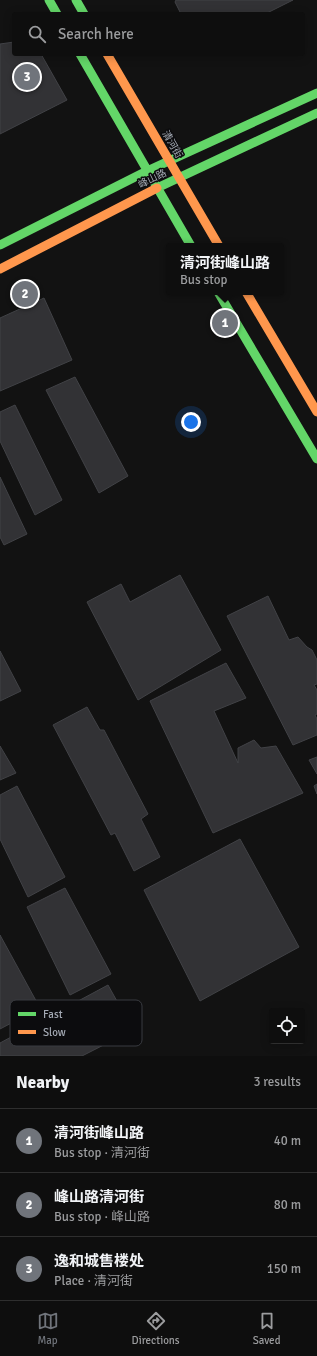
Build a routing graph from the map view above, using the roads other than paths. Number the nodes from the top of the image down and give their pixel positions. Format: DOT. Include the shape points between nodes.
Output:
graph roads {
  1 [pos="49,0"];
  2 [pos="76,0"];
  3 [pos="56,12"];
  4 [pos="83,12"];
  5 [pos="81,56"];
  6 [pos="108,56"];
  7 [pos="317,93"];
  8 [pos="317,113"];
  9 [pos="170,161"];
  10 [pos="148,171"];
  11 [pos="179,178"];
  12 [pos="156,188"];
  13 [pos="189,243"];
  14 [pos="217,243"];
  15 [pos="0,245"];
  16 [pos="0,269"];
  17 [pos="220,295"];
  18 [pos="248,295"];
  19 [pos="317,412"];
  20 [pos="317,459"];
  1 -- 3 [label="main road"];
  2 -- 4 [label="main road"];
  5 -- 10 [label="main road"];
  6 -- 9 [label="main road, 清河街"];
  7 -- 9 [label="main road, 峰山路"];
  8 -- 11 [label="main road, 峰山路"];
  9 -- 10 [label="main road, 峰山路"];
  9 -- 11 [label="main road, 清河街"];
  10 -- 12 [label="main road"];
  10 -- 15 [label="main road, 峰山路"];
  11 -- 12 [label="main road, 峰山路"];
  11 -- 14 [label="main road, 清河街"];
  12 -- 13 [label="main road"];
  12 -- 16 [label="main road, 峰山路"];
  17 -- 20 [label="main road"];
  18 -- 19 [label="main road"];
}
